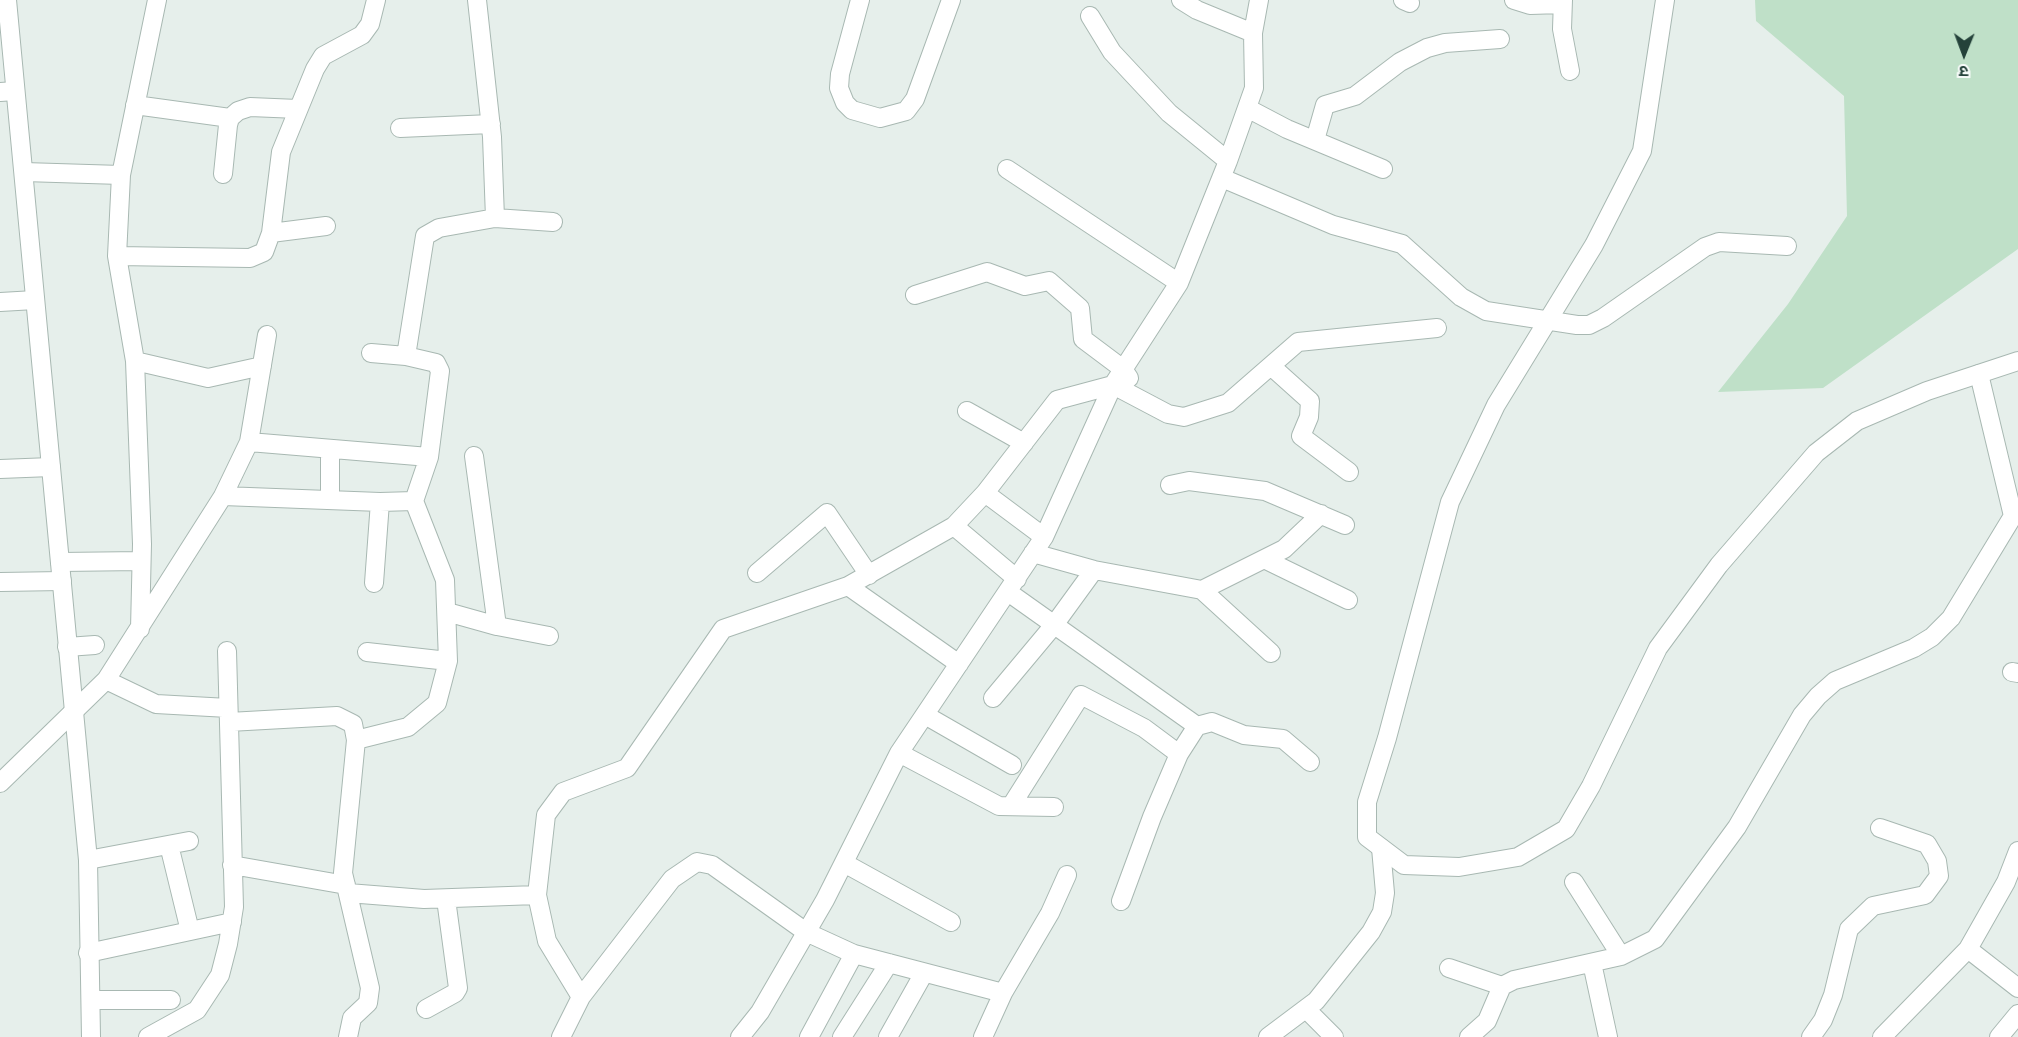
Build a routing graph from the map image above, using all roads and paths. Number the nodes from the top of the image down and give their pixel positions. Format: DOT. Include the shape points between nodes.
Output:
graph roads {
  1 [pos="7,0"];
  2 [pos="157,0"];
  3 [pos="376,0"];
  4 [pos="477,0"];
  5 [pos="860,0"];
  6 [pos="951,0"];
  7 [pos="1181,0"];
  8 [pos="1259,0"];
  9 [pos="1514,0"];
  10 [pos="1665,0"];
  11 [pos="1563,2"];
  12 [pos="1090,16"];
  13 [pos="1253,33"];
  14 [pos="1500,39"];
  15 [pos="1570,71"];
  16 [pos="8,91"];
  17 [pos="135,105"];
  18 [pos="1247,108"];
  19 [pos="298,109"];
  20 [pos="230,118"];
  21 [pos="490,124"];
  22 [pos="400,128"];
  23 [pos="1315,140"];
  24 [pos="1007,169"];
  25 [pos="1383,169"];
  26 [pos="1225,170"];
  27 [pos="24,172"];
  28 [pos="223,174"];
  29 [pos="121,175"];
  30 [pos="495,218"];
  31 [pos="554,222"];
  32 [pos="326,226"];
  33 [pos="271,233"];
  34 [pos="1787,246"];
  35 [pos="117,256"];
  36 [pos="1179,283"];
  37 [pos="915,295"];
  38 [pos="35,300"];
  39 [pos="0,302"];
  40 [pos="1549,320"];
  41 [pos="1437,328"];
  42 [pos="267,335"];
  43 [pos="371,353"];
  44 [pos="406,356"];
  45 [pos="135,361"];
  46 [pos="2018,362"];
  47 [pos="262,366"];
  48 [pos="1271,366"];
  49 [pos="1123,369"];
  50 [pos="1979,374"];
  51 [pos="1113,384"];
  52 [pos="1141,400"];
  53 [pos="967,411"];
  54 [pos="249,442"];
  55 [pos="1024,443"];
  56 [pos="330,450"];
  57 [pos="474,456"];
  58 [pos="429,457"];
  59 [pos="51,468"];
  60 [pos="0,469"];
  61 [pos="1349,472"];
  62 [pos="1170,484"];
  63 [pos="985,493"];
  64 [pos="224,496"];
  65 [pos="330,500"];
  66 [pos="414,501"];
  67 [pos="380,502"];
  68 [pos="1321,514"];
  69 [pos="1345,525"];
  70 [pos="954,526"];
  71 [pos="1044,537"];
  72 [pos="1033,553"];
  73 [pos="1264,559"];
  74 [pos="60,561"];
  75 [pos="141,561"];
  76 [pos="1094,570"];
  77 [pos="757,573"];
  78 [pos="869,574"];
  79 [pos="62,581"];
  80 [pos="0,582"];
  81 [pos="374,582"];
  82 [pos="1013,585"];
  83 [pos="848,586"];
  84 [pos="1202,590"];
  85 [pos="1348,600"];
  86 [pos="447,612"];
  87 [pos="1054,625"];
  88 [pos="497,626"];
  89 [pos="140,629"];
  90 [pos="549,636"];
  91 [pos="95,645"];
  92 [pos="67,647"];
  93 [pos="227,651"];
  94 [pos="367,652"];
  95 [pos="1271,653"];
  96 [pos="448,661"];
  97 [pos="959,664"];
  98 [pos="106,680"];
  99 [pos="993,698"];
  100 [pos="75,713"];
  101 [pos="228,715"];
  102 [pos="924,715"];
  103 [pos="1197,726"];
  104 [pos="356,740"];
  105 [pos="899,753"];
  106 [pos="1179,754"];
  107 [pos="1310,762"];
  108 [pos="1012,765"];
  109 [pos="0,783"];
  110 [pos="1011,806"];
  111 [pos="1054,807"];
  112 [pos="1880,828"];
  113 [pos="189,841"];
  114 [pos="169,845"];
  115 [pos="1381,848"];
  116 [pos="2018,851"];
  117 [pos="88,860"];
  118 [pos="844,863"];
  119 [pos="232,865"];
  120 [pos="1067,875"];
  121 [pos="1574,882"];
  122 [pos="347,889"];
  123 [pos="537,895"];
  124 [pos="446,899"];
  125 [pos="1121,901"];
  126 [pos="232,922"];
  127 [pos="951,922"];
  128 [pos="190,931"];
  129 [pos="806,932"];
  130 [pos="1968,949"];
  131 [pos="88,953"];
  132 [pos="854,954"];
  133 [pos="1621,956"];
  134 [pos="889,963"];
  135 [pos="1592,963"];
  136 [pos="1449,968"];
  137 [pos="924,972"];
  138 [pos="1502,986"];
  139 [pos="2018,988"];
  140 [pos="1004,993"];
  141 [pos="581,997"];
  142 [pos="92,1000"];
  143 [pos="171,1000"];
  144 [pos="426,1009"];
  145 [pos="1306,1009"];
  146 [pos="2018,1014"];
  147 [pos="91,1037"];
  148 [pos="148,1037"];
  149 [pos="348,1037"];
  150 [pos="561,1037"];
  151 [pos="740,1037"];
  152 [pos="809,1037"];
  153 [pos="842,1037"];
  154 [pos="888,1037"];
  155 [pos="983,1037"];
  156 [pos="1268,1037"];
  157 [pos="1334,1037"];
  158 [pos="1468,1037"];
  159 [pos="1608,1037"];
  160 [pos="1811,1037"];
  161 [pos="1882,1037"];
  162 [pos="1999,1037"];
  1 -- 16 [label="street"];
  2 -- 17 [label="street"];
  3 -- 19 [label="street" via="370,24 362,35 323,56"];
  4 -- 21 [label="street"];
  5 -- 6 [label="street" via="839,88 852,110 880,118 906,111 915,99"];
  7 -- 13 [label="street"];
  8 -- 13 [label="street"];
  9 -- 11 [label="street" via="1530,5"];
  10 -- 40 [label="street" via="1642,151 1594,245"];
  11 -- 15 [label="street" via="1562,28"];
  12 -- 26 [label="street" via="1112,52"];
  13 -- 18 [label="street" via="1254,88"];
  14 -- 23 [label="street" via="1445,43 1400,62 1355,96 1325,105"];
  16 -- 27 [label="street"];
  17 -- 20 [label="street"];
  17 -- 29 [label="street"];
  18 -- 23 [label="street"];
  18 -- 26 [label="street"];
  19 -- 20 [label="street" via="250,107"];
  19 -- 33 [label="street" via="281,152"];
  20 -- 28 [label="street"];
  21 -- 22 [label="street"];
  21 -- 30 [label="street"];
  23 -- 25 [label="street"];
  24 -- 36 [label="street"];
  26 -- 36 [label="street"];
  26 -- 40 [label="street" via="1333,225 1401,244 1461,297 1486,311"];
  27 -- 29 [label="street"];
  27 -- 38 [label="street"];
  29 -- 35 [label="street"];
  30 -- 31 [label="street"];
  30 -- 44 [label="street" via="440,228 425,236"];
  32 -- 33 [label="street"];
  33 -- 35 [label="street" via="264,252 250,258"];
  34 -- 40 [label="street" via="1719,242 1705,247 1589,325"];
  35 -- 45 [label="street"];
  36 -- 49 [label="street"];
  37 -- 49 [label="street" via="987,272 1025,286 1049,280 1080,308 1083,339"];
  38 -- 39 [label="street"];
  38 -- 59 [label="street"];
  40 -- 115 [label="street" via="1496,405 1450,502 1367,802 1367,837"];
  41 -- 48 [label="street" via="1298,342"];
  42 -- 47 [label="street"];
  43 -- 44 [label="street"];
  44 -- 58 [label="street" via="436,363 440,371"];
  45 -- 47 [label="street" via="208,378"];
  45 -- 75 [label="street"];
  46 -- 50 [label="street"];
  47 -- 54 [label="street"];
  48 -- 52 [label="street" via="1228,403 1200,414 1168,414"];
  48 -- 61 [label="street" via="1310,401 1309,417 1301,436"];
  49 -- 51 [label="street"];
  49 -- 52 [label="street"];
  50 -- 115 [label="street" via="1857,421 1816,453 1719,565 1658,648 1566,829 1518,857 1459,867 1404,865"];
  50 -- 133 [label="street" via="2012,506 2008,526 1951,618 1932,637 1835,681 1818,696 1802,716 1737,827 1670,921 1655,939"];
  51 -- 52 [label="street"];
  51 -- 55 [label="street" via="1057,400"];
  51 -- 71 [label="street"];
  53 -- 55 [label="street"];
  54 -- 56 [label="street"];
  54 -- 64 [label="street"];
  55 -- 63 [label="street"];
  56 -- 58 [label="street"];
  56 -- 65 [label="street"];
  57 -- 88 [label="street"];
  58 -- 66 [label="street"];
  59 -- 60 [label="street"];
  59 -- 74 [label="street"];
  62 -- 68 [label="street" via="1189,481 1265,491"];
  63 -- 70 [label="street"];
  63 -- 71 [label="street"];
  64 -- 65 [label="street"];
  64 -- 89 [label="street"];
  65 -- 67 [label="street"];
  66 -- 67 [label="street"];
  66 -- 86 [label="street" via="445,580"];
  67 -- 81 [label="street"];
  68 -- 69 [label="street"];
  68 -- 73 [label="street" via="1284,549"];
  70 -- 78 [label="street"];
  70 -- 82 [label="street"];
  71 -- 72 [label="street"];
  72 -- 76 [label="street"];
  72 -- 82 [label="street"];
  73 -- 84 [label="street"];
  73 -- 85 [label="street"];
  74 -- 75 [label="street"];
  74 -- 79 [label="street"];
  75 -- 89 [label="street"];
  76 -- 84 [label="street"];
  76 -- 87 [label="street"];
  77 -- 78 [label="street" via="827,513"];
  78 -- 83 [label="street"];
  79 -- 80 [label="street"];
  79 -- 92 [label="street"];
  82 -- 87 [label="street"];
  82 -- 97 [label="street"];
  83 -- 97 [label="street"];
  83 -- 123 [label="street" via="723,629 627,768 563,792 546,815"];
  84 -- 95 [label="street"];
  86 -- 88 [label="street"];
  86 -- 96 [label="street"];
  87 -- 99 [label="street"];
  87 -- 103 [label="street"];
  88 -- 90 [label="street"];
  89 -- 98 [label="street"];
  91 -- 92 [label="street"];
  92 -- 100 [label="street"];
  93 -- 101 [label="street"];
  94 -- 96 [label="street"];
  96 -- 104 [label="street" via="437,702 408,727"];
  97 -- 102 [label="street"];
  98 -- 100 [label="street"];
  98 -- 101 [label="street" via="156,704"];
  100 -- 109 [label="street"];
  100 -- 117 [label="street"];
  101 -- 104 [label="street" via="337,716 353,724"];
  101 -- 119 [label="street"];
  102 -- 105 [label="street"];
  102 -- 108 [label="street"];
  103 -- 106 [label="street"];
  103 -- 107 [label="street" via="1212,722 1244,735 1283,739"];
  104 -- 122 [label="street" via="343,873"];
  105 -- 110 [label="street" via="999,806"];
  105 -- 118 [label="street"];
  106 -- 110 [label="street" via="1144,728 1081,695"];
  106 -- 125 [label="street"];
  110 -- 111 [label="street"];
  112 -- 160 [label="street" via="1927,844 1937,861 1939,876 1925,895 1873,906 1849,929 1833,995"];
  113 -- 114 [label="street"];
  114 -- 117 [label="street"];
  114 -- 128 [label="street"];
  115 -- 145 [label="street" via="1382,912 1371,932"];
  116 -- 130 [label="street" via="2006,882"];
  117 -- 131 [label="street"];
  118 -- 127 [label="street"];
  118 -- 129 [label="street"];
  119 -- 122 [label="street"];
  119 -- 126 [label="street"];
  120 -- 140 [label="street"];
  121 -- 133 [label="street"];
  122 -- 124 [label="street"];
  122 -- 149 [label="street" via="370,988 368,1003 352,1018"];
  123 -- 124 [label="street"];
  123 -- 141 [label="street" via="547,941"];
  124 -- 144 [label="street" via="458,988"];
  126 -- 128 [label="street"];
  126 -- 148 [label="street" via="220,975 197,1010"];
  128 -- 131 [label="street"];
  129 -- 132 [label="street"];
  129 -- 141 [label="street" via="712,865 697,862 672,879"];
  129 -- 151 [label="street" via="760,1012"];
  130 -- 139 [label="street"];
  130 -- 161 [label="street"];
  131 -- 142 [label="street"];
  132 -- 134 [label="street"];
  132 -- 152 [label="street"];
  133 -- 135 [label="street"];
  134 -- 137 [label="street"];
  134 -- 153 [label="street"];
  135 -- 138 [label="street"];
  135 -- 159 [label="street"];
  136 -- 138 [label="street"];
  137 -- 140 [label="street"];
  137 -- 154 [label="street"];
  138 -- 158 [label="street" via="1487,1021"];
  140 -- 155 [label="street"];
  141 -- 150 [label="street"];
  142 -- 143 [label="street"];
  142 -- 147 [label="street"];
  145 -- 156 [label="street"];
  145 -- 157 [label="street"];
  146 -- 162 [label="street"];
}
